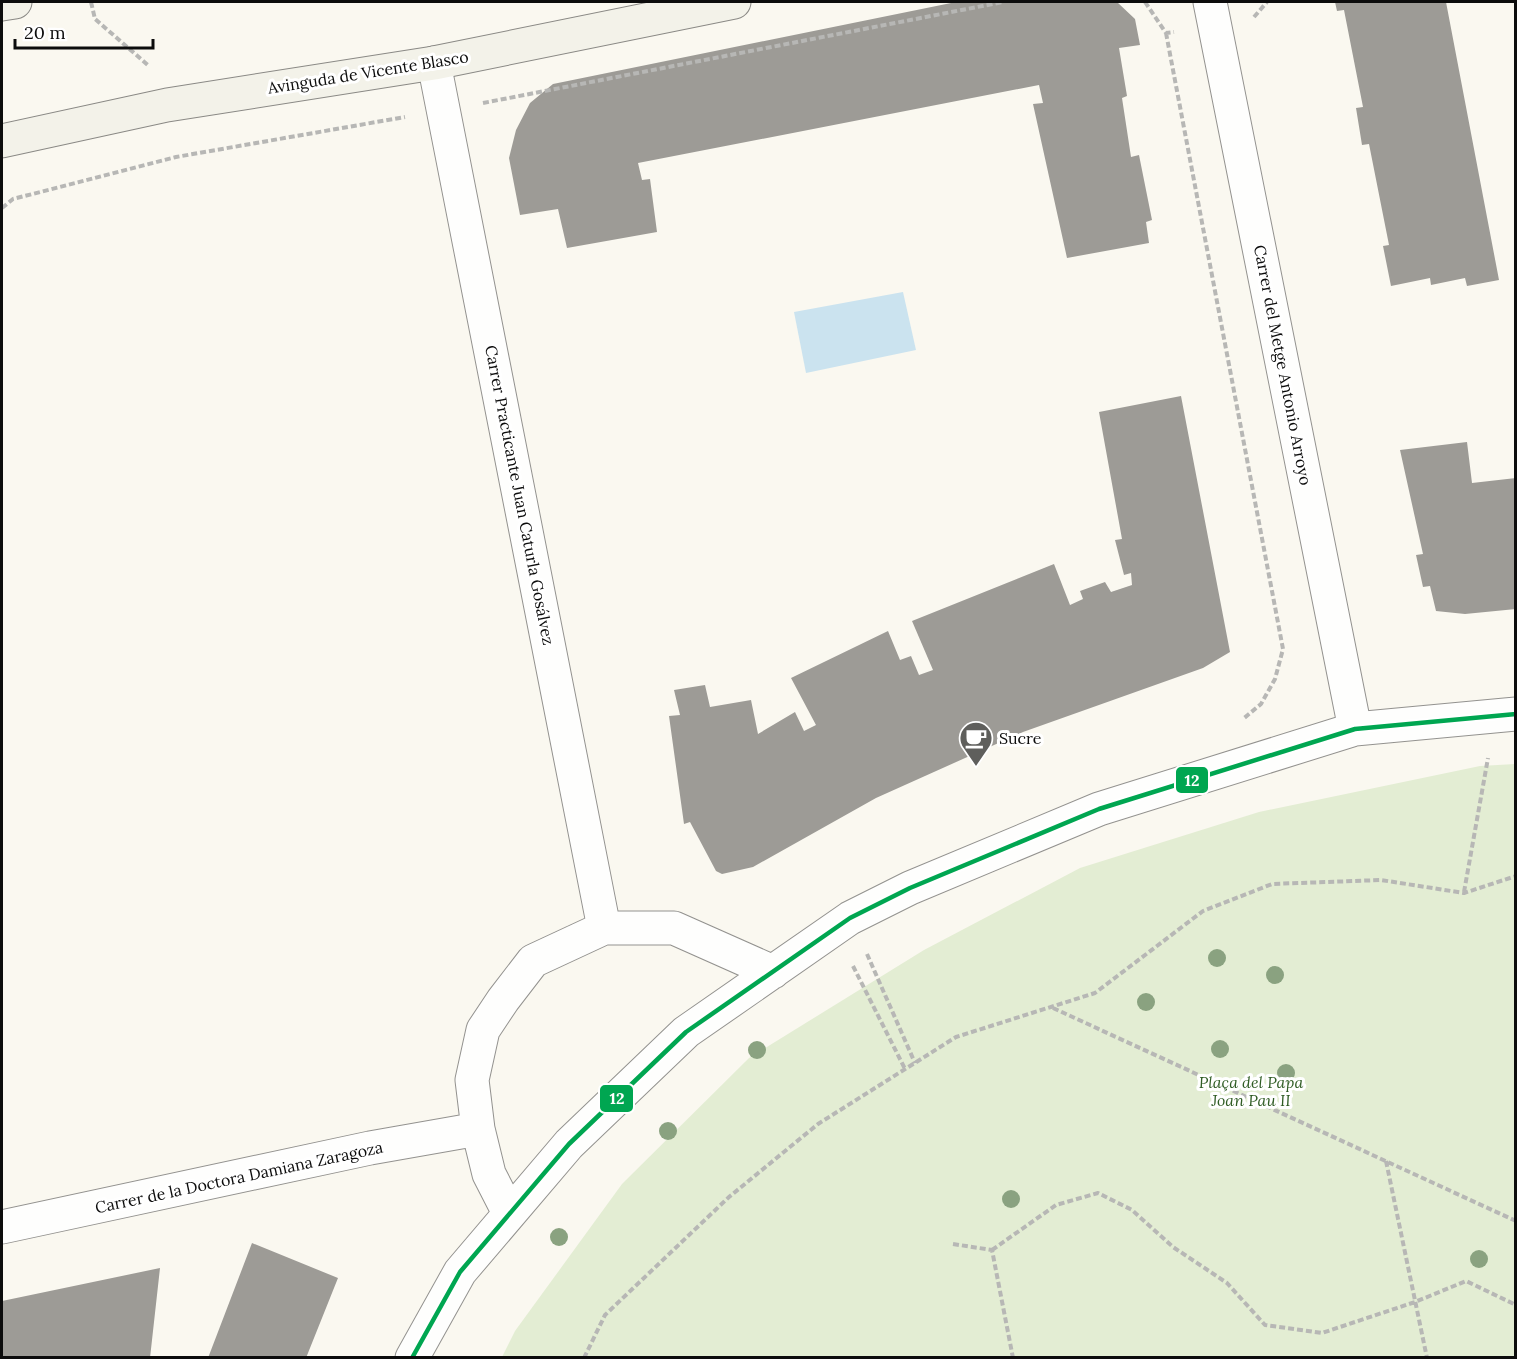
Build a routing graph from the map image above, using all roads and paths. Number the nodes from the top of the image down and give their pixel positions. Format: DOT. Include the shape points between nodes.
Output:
graph roads {
  1 [pos="15,2"];
  2 [pos="734,2"];
  3 [pos="1003,2"];
  4 [pos="1210,2"];
  5 [pos="1267,2"];
  6 [pos="2,4"];
  7 [pos="1249,22"];
  8 [pos="1166,33"];
  9 [pos="434,63"];
  10 [pos="444,111"];
  11 [pos="2,141"];
  12 [pos="2,208"];
  13 [pos="1506,715"];
  14 [pos="1239,723"];
  15 [pos="1355,729"];
  16 [pos="1515,876"];
  17 [pos="1464,892"];
  18 [pos="843,924"];
  19 [pos="604,928"];
  20 [pos="773,972"];
  21 [pos="1052,1007"];
  22 [pos="915,1063"];
  23 [pos="905,1069"];
  24 [pos="478,1129"];
  25 [pos="1386,1161"];
  26 [pos="509,1213"];
  27 [pos="1515,1221"];
  28 [pos="2,1227"];
  29 [pos="953,1244"];
  30 [pos="992,1250"];
  31 [pos="1415,1302"];
  32 [pos="1515,1305"];
  33 [pos="412,1358"];
  34 [pos="584,1358"];
  35 [pos="1013,1358"];
  36 [pos="1427,1358"];
  1 -- 6 [label="street"];
  2 -- 9 [label="street, Avinguda de Vicente Blasco"];
  3 -- 10 [label="path"];
  4 -- 15 [label="street, Carrer del Metge Antonio Arroyo"];
  5 -- 7 [label="path"];
  8 -- 14 [label="path" via="1283,649 1275,679 1261,704"];
  9 -- 10 [label="street, Carrer Practicante Juan Caturla Gosálvez"];
  9 -- 11 [label="street, Avinguda de Vicente Blasco" via="166,105"];
  10 -- 12 [label="path" via="176,157 13,200"];
  10 -- 19 [label="street, Carrer Practicante Juan Caturla Gosálvez"];
  13 -- 15 [label="street"];
  13 -- 17 [label="path"];
  15 -- 18 [label="street" via="1099,809 910,888"];
  16 -- 17 [label="path"];
  17 -- 21 [label="path" via="1382,880 1272,884 1203,911 1095,993"];
  18 -- 20 [label="street"];
  18 -- 22 [label="path"];
  18 -- 23 [label="path"];
  19 -- 20 [label="street" via="674,928"];
  19 -- 24 [label="street" via="533,960 483,1030 472,1080"];
  20 -- 26 [label="street" via="686,1032 569,1144"];
  21 -- 22 [label="path" via="956,1037"];
  21 -- 25 [label="path"];
  22 -- 23 [label="path"];
  23 -- 34 [label="path" via="818,1124 729,1197 605,1315"];
  24 -- 26 [label="street" via="489,1174"];
  24 -- 28 [label="street, Carrer de la Doctora Damiana Zaragoza" via="370,1148"];
  25 -- 27 [label="path"];
  25 -- 31 [label="path"];
  26 -- 33 [label="street" via="460,1272"];
  29 -- 30 [label="path"];
  30 -- 31 [label="path" via="1056,1206 1098,1193 1132,1210 1173,1247 1227,1283 1265,1325 1322,1333"];
  30 -- 35 [label="path"];
  31 -- 32 [label="path" via="1466,1281"];
  31 -- 36 [label="path"];
}
